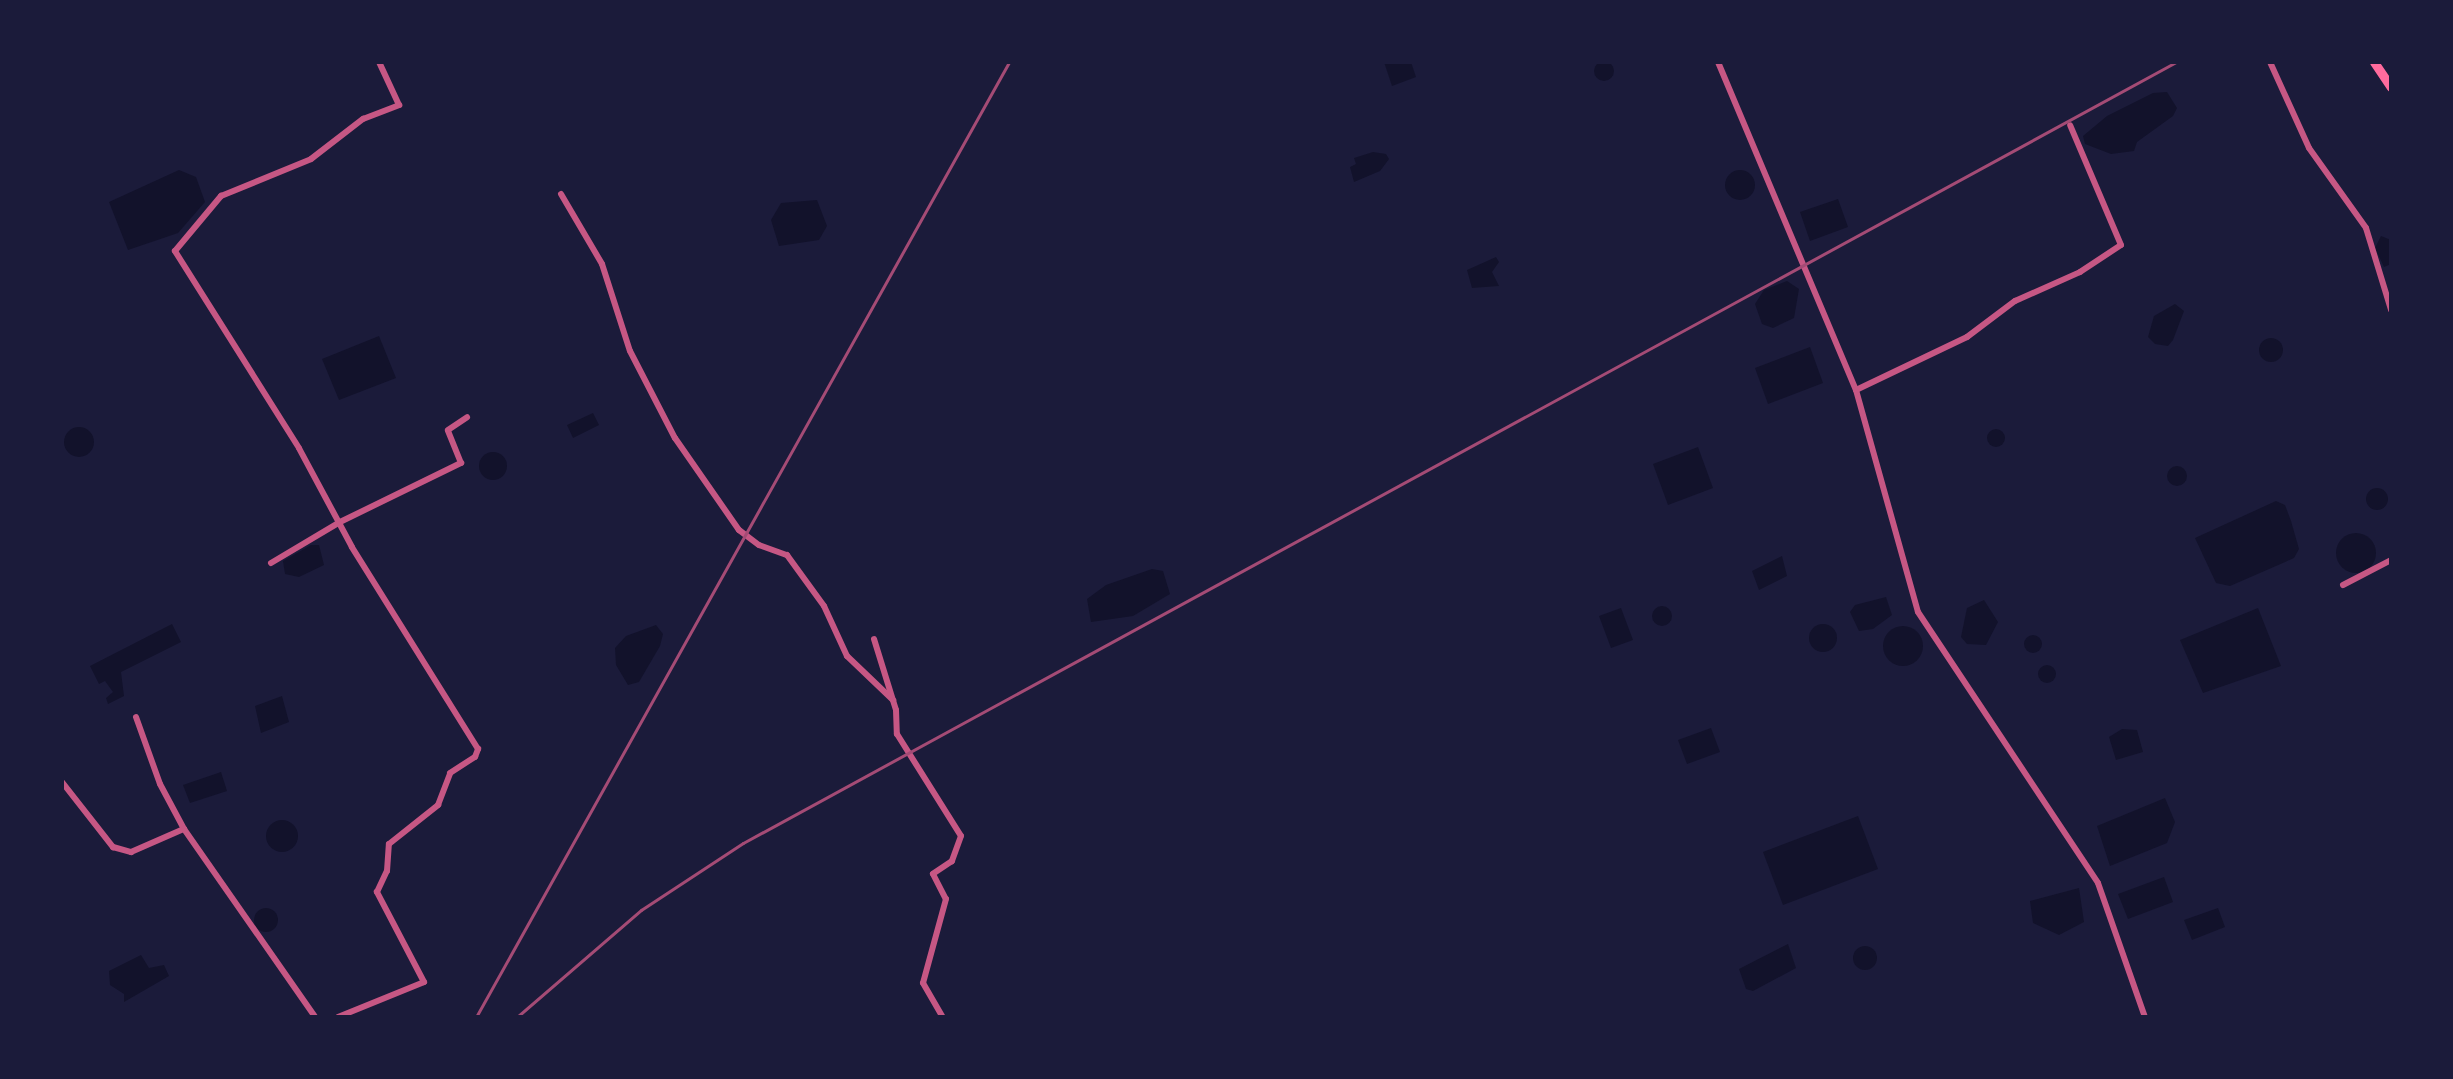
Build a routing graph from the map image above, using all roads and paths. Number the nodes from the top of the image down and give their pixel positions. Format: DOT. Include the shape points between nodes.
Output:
graph roads {
  1 [pos="379,62"];
  2 [pos="1718,62"];
  3 [pos="2270,62"];
  4 [pos="2374,62"];
  5 [pos="2391,87"];
  6 [pos="2070,125"];
  7 [pos="561,194"];
  8 [pos="2391,310"];
  9 [pos="1856,390"];
  10 [pos="467,417"];
  11 [pos="340,522"];
  12 [pos="2391,560"];
  13 [pos="271,563"];
  14 [pos="2343,585"];
  15 [pos="874,639"];
  16 [pos="893,700"];
  17 [pos="136,717"];
  18 [pos="62,782"];
  19 [pos="184,829"];
  20 [pos="315,1017"];
  21 [pos="338,1017"];
  22 [pos="943,1017"];
  23 [pos="2145,1017"];
  1 -- 11 [label="street" via="399,105 363,119 311,159 221,196 175,251"];
  2 -- 9 [label="street"];
  3 -- 8 [label="street" via="2309,148 2366,228"];
  4 -- 5 [label="main road"];
  6 -- 9 [label="street" via="2121,245 2080,272 2015,301 1967,337"];
  7 -- 16 [label="street" via="602,264 630,351 675,438 739,530 759,545 787,555 824,606 847,656"];
  9 -- 23 [label="street" via="1918,612 2098,883"];
  10 -- 11 [label="street" via="448,430 461,463"];
  11 -- 13 [label="street"];
  11 -- 21 [label="street" via="478,749 475,757 450,773 438,805 389,844 387,871 377,892 424,982"];
  12 -- 14 [label="street"];
  15 -- 16 [label="street"];
  16 -- 22 [label="street" via="897,734 961,836 952,861 933,874 946,899 923,983"];
  17 -- 19 [label="street" via="160,784"];
  18 -- 19 [label="street" via="113,847 131,852"];
  19 -- 20 [label="street"];
}
